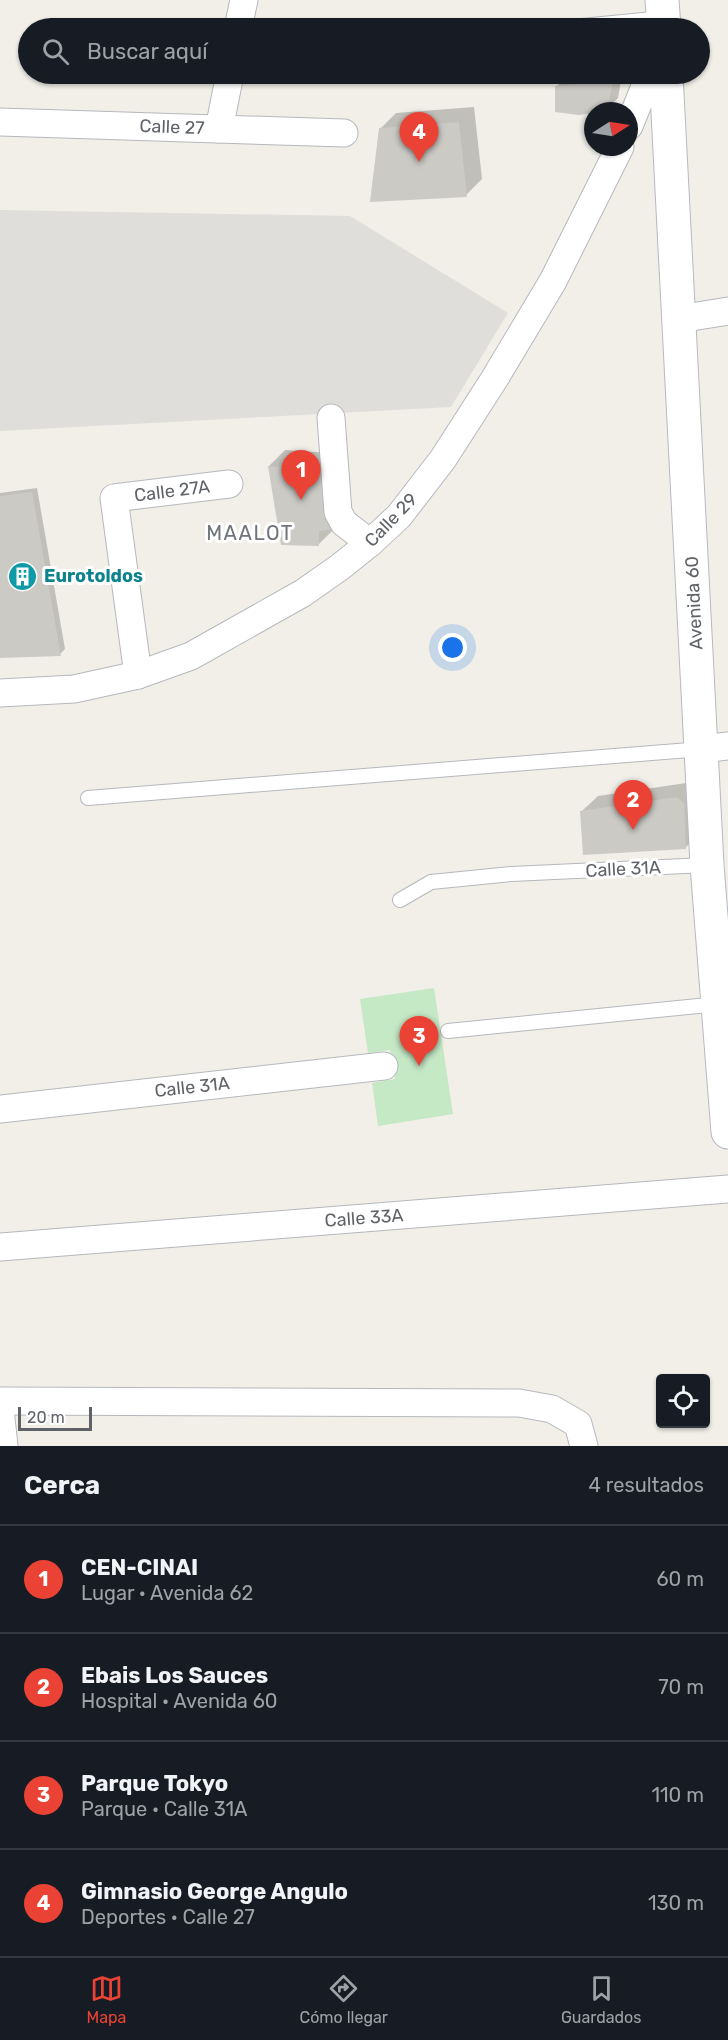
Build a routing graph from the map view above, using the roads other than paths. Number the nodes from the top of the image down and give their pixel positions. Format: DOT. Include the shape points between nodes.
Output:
graph roads {
  1 [pos="244,0"];
  2 [pos="663,16"];
  3 [pos="240,18"];
  4 [pos="646,18"];
  5 [pos="228,84"];
  6 [pos="646,84"];
  7 [pos="667,84"];
  8 [pos="638,104"];
  9 [pos="0,122"];
  10 [pos="219,129"];
  11 [pos="344,133"];
  12 [pos="616,156"];
  13 [pos="728,311"];
  14 [pos="679,319"];
  15 [pos="331,418"];
  16 [pos="229,484"];
  17 [pos="370,543"];
  18 [pos="138,675"];
  19 [pos="0,693"];
  20 [pos="715,747"];
  21 [pos="88,798"];
  22 [pos="707,865"];
  23 [pos="400,900"];
  24 [pos="718,1004"];
  25 [pos="448,1032"];
  26 [pos="384,1066"];
  27 [pos="0,1109"];
  28 [pos="728,1132"];
  29 [pos="728,1189"];
  30 [pos="0,1247"];
  31 [pos="0,1401"];
  32 [pos="0,1410"];
  33 [pos="581,1435"];
  34 [pos="4,1446"];
  1 -- 3 [label="street"];
  2 -- 4 [label="lane"];
  5 -- 10 [label="street"];
  6 -- 8 [label="street"];
  7 -- 14 [label="street, Avenida 60"];
  9 -- 10 [label="street, Calle 27"];
  10 -- 11 [label="street, Calle 27"];
  12 -- 17 [label="street, Calle 29" via="553,281 495,378 443,459 399,516"];
  13 -- 14 [label="street"];
  14 -- 20 [label="street, Avenida 60"];
  15 -- 17 [label="street" via="338,512 344,524"];
  16 -- 18 [label="street, Calle 27A" via="114,498"];
  17 -- 18 [label="street, Calle 29" via="303,593 191,656"];
  18 -- 19 [label="street, Calle 29" via="74,689"];
  20 -- 21 [label="lane"];
  20 -- 22 [label="street, Avenida 60"];
  22 -- 23 [label="lane, Calle 31A" via="511,874 431,882"];
  22 -- 24 [label="street, Avenida 60"];
  24 -- 25 [label="lane"];
  24 -- 28 [label="street, Avenida 60"];
  26 -- 27 [label="street, Calle 31A"];
  29 -- 30 [label="street, Calle 33A"];
  31 -- 33 [label="street" via="519,1403 552,1408"];
  32 -- 34 [label="street"];
}
